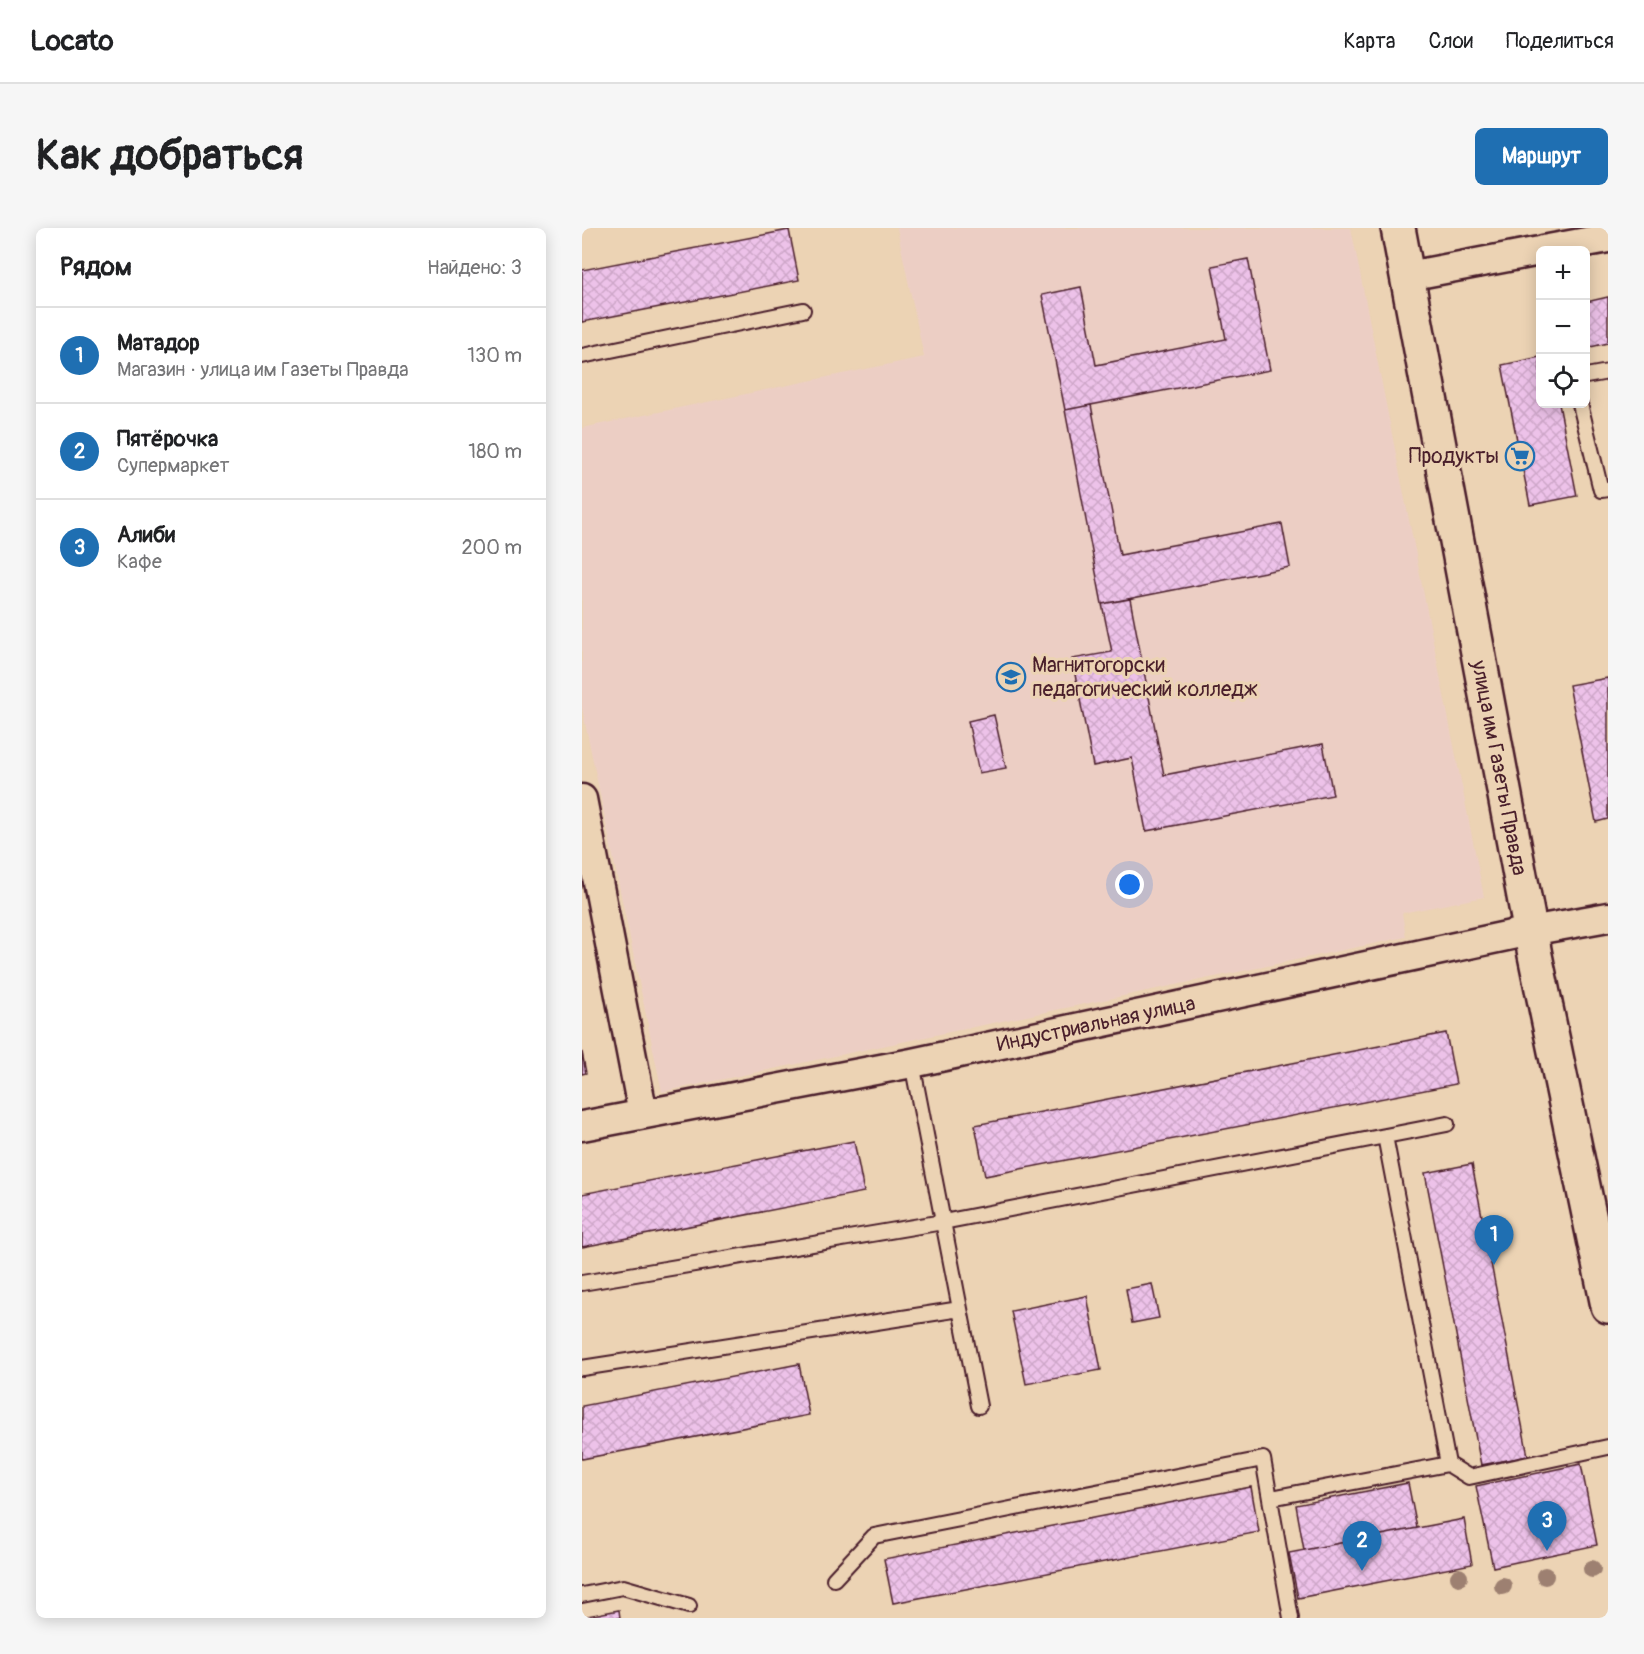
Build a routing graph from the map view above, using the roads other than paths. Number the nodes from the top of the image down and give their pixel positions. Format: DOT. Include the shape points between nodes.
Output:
graph roads {
  1 [pos="1398,228"];
  2 [pos="1608,238"];
  3 [pos="1567,246"];
  4 [pos="1536,252"];
  5 [pos="1407,276"];
  6 [pos="803,310"];
  7 [pos="582,356"];
  8 [pos="1608,372"];
  9 [pos="1590,375"];
  10 [pos="1581,408"];
  11 [pos="1608,489"];
  12 [pos="582,799"];
  13 [pos="1608,917"];
  14 [pos="1530,931"];
  15 [pos="912,1063"];
  16 [pos="643,1114"];
  17 [pos="1447,1124"];
  18 [pos="582,1126"];
  19 [pos="1384,1136"];
  20 [pos="943,1222"];
  21 [pos="582,1283"];
  22 [pos="1608,1306"];
  23 [pos="960,1308"];
  24 [pos="582,1368"];
  25 [pos="979,1406"];
  26 [pos="1608,1447"];
  27 [pos="1448,1464"];
  28 [pos="1271,1498"];
  29 [pos="834,1579"];
  30 [pos="582,1595"];
  31 [pos="689,1606"];
  32 [pos="1291,1618"];
  1 -- 5 [label="street, улица им Газеты Правда"];
  2 -- 3 [label="street"];
  4 -- 5 [label="street"];
  5 -- 14 [label="street, улица им Газеты Правда"];
  6 -- 7 [label="lane"];
  8 -- 9 [label="lane"];
  10 -- 11 [label="lane" via="1601,490"];
  12 -- 16 [label="street"];
  13 -- 14 [label="street, Индустриальная улица"];
  14 -- 15 [label="street, Индустриальная улица"];
  14 -- 22 [label="street, улица им Газеты Правда"];
  15 -- 16 [label="street, Индустриальная улица"];
  15 -- 20 [label="lane"];
  16 -- 18 [label="street, Индустриальная улица"];
  17 -- 19 [label="lane"];
  19 -- 20 [label="lane"];
  19 -- 27 [label="lane"];
  20 -- 21 [label="lane"];
  20 -- 23 [label="lane"];
  23 -- 24 [label="lane"];
  23 -- 25 [label="lane"];
  26 -- 27 [label="lane" via="1469,1477"];
  27 -- 28 [label="lane"];
  28 -- 29 [label="lane" via="1263,1459 874,1536"];
  28 -- 32 [label="lane"];
  30 -- 31 [label="lane" via="623,1587"];
}
